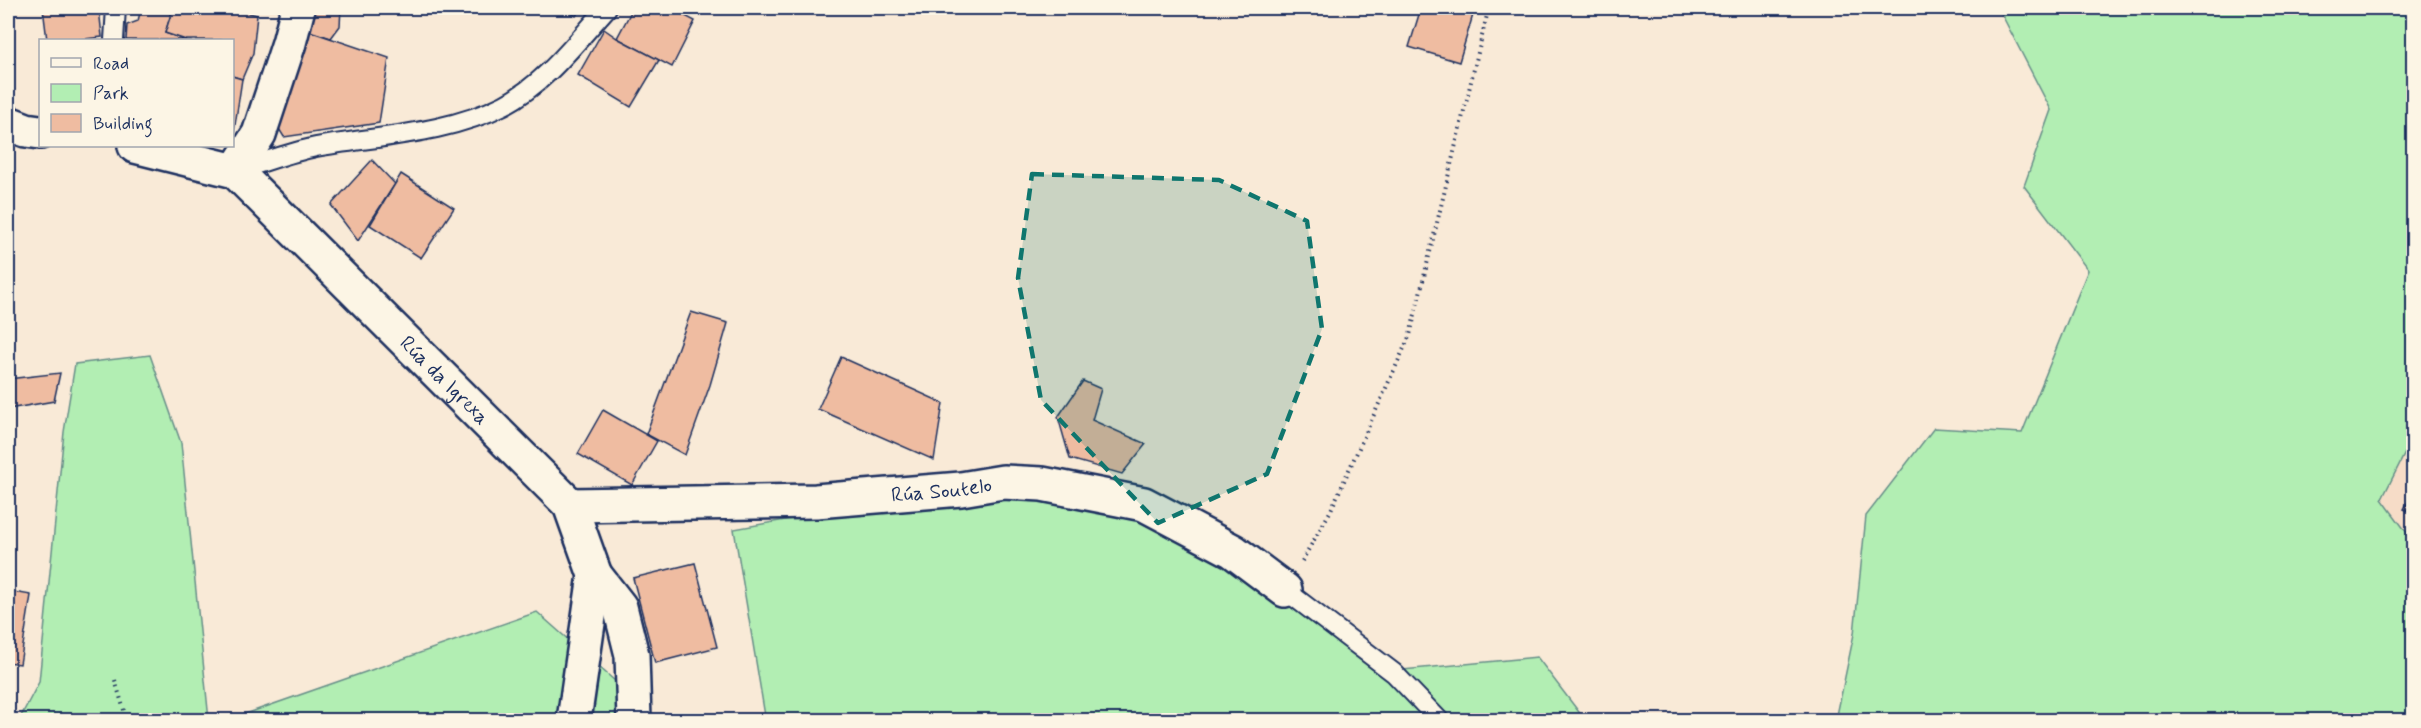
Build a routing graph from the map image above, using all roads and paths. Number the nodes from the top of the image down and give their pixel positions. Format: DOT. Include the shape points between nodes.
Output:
graph roads {
  1 [pos="116,8"];
  2 [pos="298,8"];
  3 [pos="607,8"];
  4 [pos="1488,11"];
  5 [pos="114,39"];
  6 [pos="8,123"];
  7 [pos="39,132"];
  8 [pos="143,147"];
  9 [pos="184,152"];
  10 [pos="235,171"];
  11 [pos="570,505"];
  12 [pos="595,575"];
  13 [pos="1285,590"];
  14 [pos="115,680"];
  15 [pos="127,720"];
  16 [pos="574,720"];
  17 [pos="634,720"];
  18 [pos="1439,720"];
  1 -- 5 [label="lane"];
  2 -- 10 [label="street" via="259,134"];
  3 -- 10 [label="lane" via="540,81 504,105 457,123 313,148"];
  4 -- 13 [label="path" via="1410,335 1330,512"];
  6 -- 7 [label="street"];
  8 -- 9 [label="street"];
  9 -- 10 [label="street"];
  10 -- 11 [label="street, Rúa da Igrexa"];
  11 -- 12 [label="street, Rúa da Igrexa"];
  11 -- 13 [label="street, Rúa Soutelo" via="816,501 1004,482 1042,484 1144,504 1233,551"];
  12 -- 16 [label="street, Rúa da Igrexa"];
  12 -- 17 [label="street" via="620,607 632,655"];
  13 -- 18 [label="lane" via="1394,673"];
  14 -- 15 [label="path"];
}
